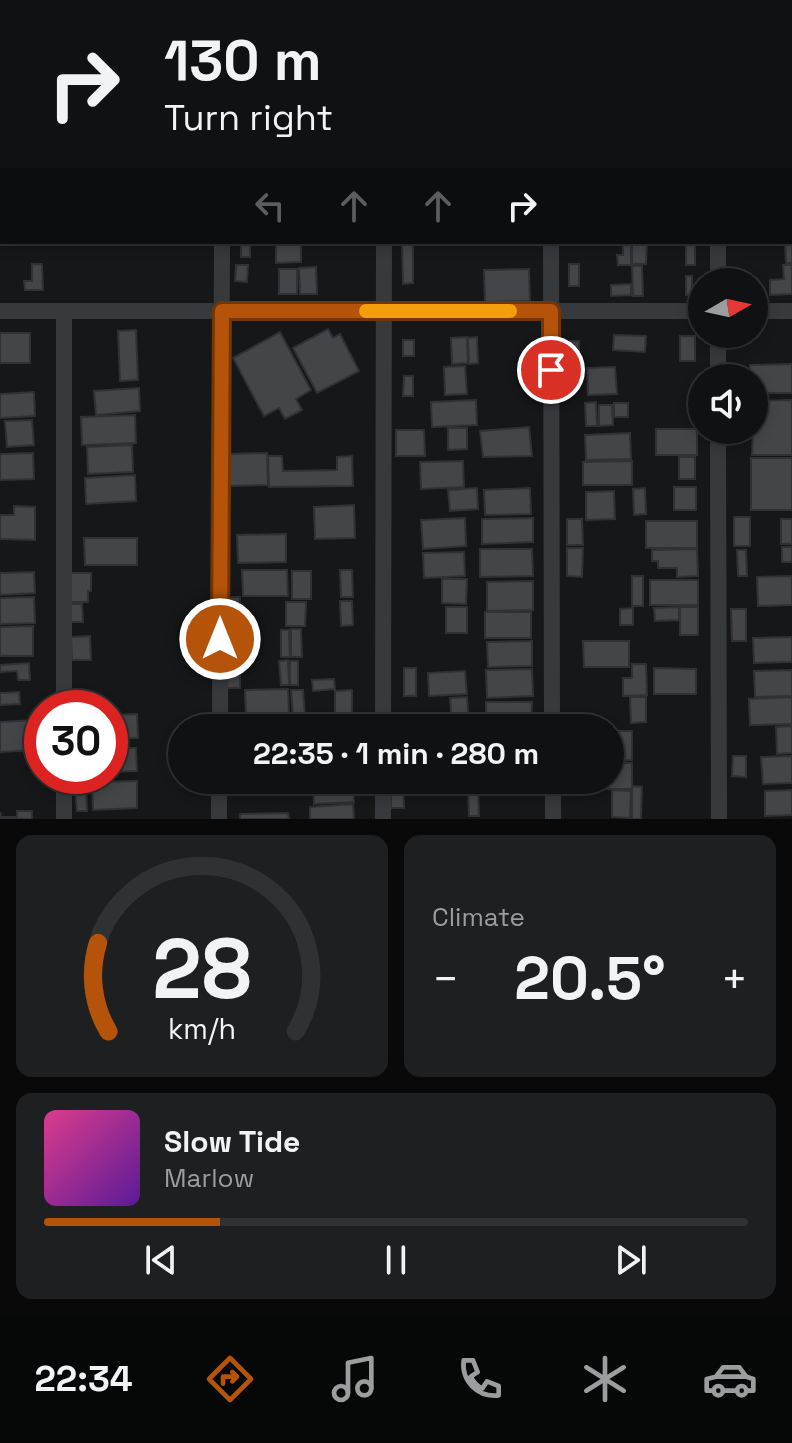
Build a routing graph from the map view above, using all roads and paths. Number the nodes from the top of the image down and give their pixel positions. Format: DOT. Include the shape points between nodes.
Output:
graph roads {
  1 [pos="222,244"];
  2 [pos="384,244"];
  3 [pos="551,244"];
  4 [pos="718,244"];
  5 [pos="718,268"];
  6 [pos="0,311"];
  7 [pos="64,311"];
  8 [pos="222,311"];
  9 [pos="384,311"];
  10 [pos="551,311"];
  11 [pos="688,311"];
  12 [pos="768,311"];
  13 [pos="792,311"];
  14 [pos="718,444"];
  15 [pos="64,690"];
  16 [pos="220,714"];
  17 [pos="383,714"];
  18 [pos="552,714"];
  19 [pos="64,794"];
  20 [pos="219,794"];
  21 [pos="383,794"];
  22 [pos="553,794"];
  23 [pos="64,819"];
  24 [pos="219,819"];
  25 [pos="383,819"];
  26 [pos="553,819"];
  27 [pos="719,819"];
  1 -- 8 [label="street"];
  2 -- 9 [label="street"];
  3 -- 10 [label="street"];
  4 -- 5 [label="street"];
  6 -- 7 [label="street"];
  7 -- 8 [label="street"];
  7 -- 15 [label="street"];
  8 -- 9 [label="street"];
  8 -- 16 [label="street"];
  9 -- 10 [label="street"];
  9 -- 17 [label="street"];
  10 -- 11 [label="street"];
  10 -- 18 [label="street"];
  12 -- 13 [label="street"];
  14 -- 27 [label="street"];
  19 -- 23 [label="street"];
  20 -- 24 [label="street"];
  21 -- 25 [label="street"];
  22 -- 26 [label="street"];
}
